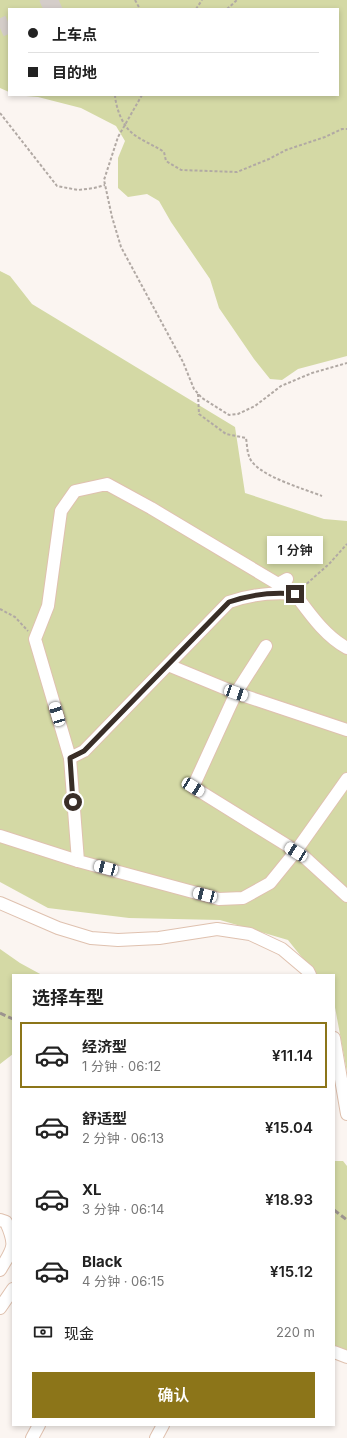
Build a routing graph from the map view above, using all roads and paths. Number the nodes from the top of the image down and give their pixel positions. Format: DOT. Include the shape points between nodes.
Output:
graph roads {
  1 [pos="237,0"];
  2 [pos="228,8"];
  3 [pos="115,96"];
  4 [pos="141,96"];
  5 [pos="0,113"];
  6 [pos="124,124"];
  7 [pos="347,129"];
  8 [pos="105,184"];
  9 [pos="347,363"];
  10 [pos="198,393"];
  11 [pos="322,496"];
  12 [pos="347,544"];
  13 [pos="287,579"];
  14 [pos="295,594"];
  15 [pos="0,609"];
  16 [pos="35,639"];
  17 [pos="266,646"];
  18 [pos="347,648"];
  19 [pos="168,665"];
  20 [pos="236,693"];
  21 [pos="347,730"];
  22 [pos="70,758"];
  23 [pos="347,779"];
  24 [pos="0,836"];
  25 [pos="296,852"];
  26 [pos="78,861"];
  27 [pos="347,896"];
  28 [pos="0,903"];
  29 [pos="310,974"];
  30 [pos="335,1044"];
  31 [pos="347,1114"];
  32 [pos="0,1220"];
  33 [pos="12,1235"];
  34 [pos="12,1250"];
  35 [pos="0,1270"];
  36 [pos="12,1290"];
  37 [pos="0,1308"];
  38 [pos="335,1352"];
  39 [pos="347,1357"];
  40 [pos="38,1426"];
  41 [pos="162,1426"];
  42 [pos="32,1438"];
  43 [pos="156,1438"];
  1 -- 2 [label="path"];
  3 -- 6 [label="path"];
  4 -- 6 [label="path"];
  5 -- 8 [label="path" via="57,186 78,190"];
  6 -- 7 [label="path" via="134,136 164,152 166,161 181,170 237,172 286,150"];
  6 -- 8 [label="path" via="104,180"];
  8 -- 10 [label="path" via="121,247"];
  9 -- 10 [label="path" via="312,373 281,386 255,406 238,414 229,415"];
  10 -- 11 [label="path" via="199,414 226,434 246,438 249,458 257,468 270,476"];
  12 -- 14 [label="path"];
  13 -- 16 [label="street" via="278,584 107,484 75,491 61,511 48,606"];
  14 -- 18 [label="street" via="313,619 336,642"];
  14 -- 19 [label="street" via="242,598 229,602"];
  15 -- 16 [label="path" via="15,617"];
  16 -- 22 [label="street"];
  17 -- 20 [label="street"];
  19 -- 20 [label="street"];
  19 -- 22 [label="street" via="84,751"];
  20 -- 21 [label="street"];
  20 -- 25 [label="street" via="193,787"];
  22 -- 26 [label="street"];
  23 -- 25 [label="street"];
  24 -- 26 [label="street"];
  25 -- 26 [label="street" via="270,883 244,898 219,899"];
  25 -- 27 [label="street"];
  28 -- 29 [label="street" via="58,928 91,938 159,938 217,929 250,934 282,950"];
  30 -- 31 [label="street"];
  32 -- 33 [label="street" via="6,1222"];
  34 -- 35 [label="street"];
  36 -- 37 [label="street"];
  38 -- 39 [label="street"];
  40 -- 42 [label="street"];
  41 -- 43 [label="street"];
}
